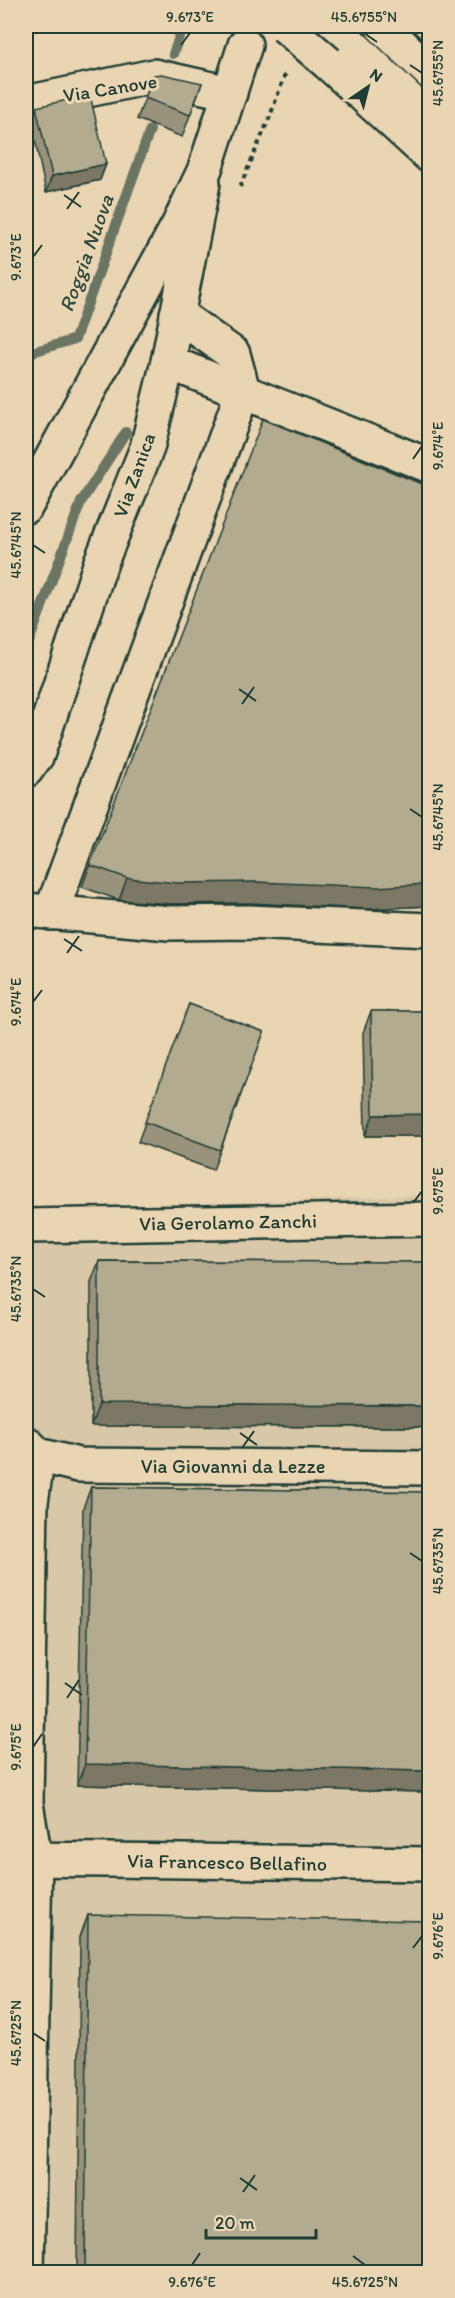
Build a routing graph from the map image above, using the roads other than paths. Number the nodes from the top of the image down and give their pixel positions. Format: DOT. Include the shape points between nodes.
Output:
graph roads {
  1 [pos="285,26"];
  2 [pos="332,26"];
  3 [pos="382,26"];
  4 [pos="245,45"];
  5 [pos="429,72"];
  6 [pos="230,93"];
  7 [pos="26,103"];
  8 [pos="429,120"];
  9 [pos="429,156"];
  10 [pos="206,169"];
  11 [pos="177,314"];
  12 [pos="168,362"];
  13 [pos="243,391"];
  14 [pos="429,466"];
  15 [pos="26,506"];
  16 [pos="26,770"];
  17 [pos="38,912"];
  18 [pos="429,930"];
  19 [pos="429,1219"];
  20 [pos="26,1226"];
  21 [pos="30,1452"];
  22 [pos="429,1468"];
  23 [pos="30,1859"];
  24 [pos="429,1864"];
  25 [pos="27,2272"];
  1 -- 9 [label="main road, bridge"];
  2 -- 8 [label="main road"];
  3 -- 5 [label="main road"];
  4 -- 6 [label="main road, Via Zanica"];
  6 -- 7 [label="main road, Via Canove" via="154,76"];
  6 -- 10 [label="main road, Via Zanica"];
  10 -- 11 [label="main road, Via Zanica"];
  10 -- 15 [label="main road, Via Zanica"];
  11 -- 12 [label="main road, Via Zanica"];
  11 -- 13 [label="main road" via="233,354"];
  12 -- 13 [label="main road"];
  12 -- 16 [label="main road, Via Zanica" via="147,448 101,562 37,755"];
  13 -- 14 [label="main road"];
  13 -- 17 [label="main road"];
  17 -- 18 [label="main road" via="169,923 248,922"];
  19 -- 20 [label="main road, Via Gerolamo Zanchi"];
  21 -- 22 [label="main road, Via Giovanni da Lezze" via="78,1465"];
  21 -- 23 [label="main road" via="26,1803"];
  23 -- 24 [label="main road, Via Francesco Bellafino"];
  23 -- 25 [label="main road"];
}
